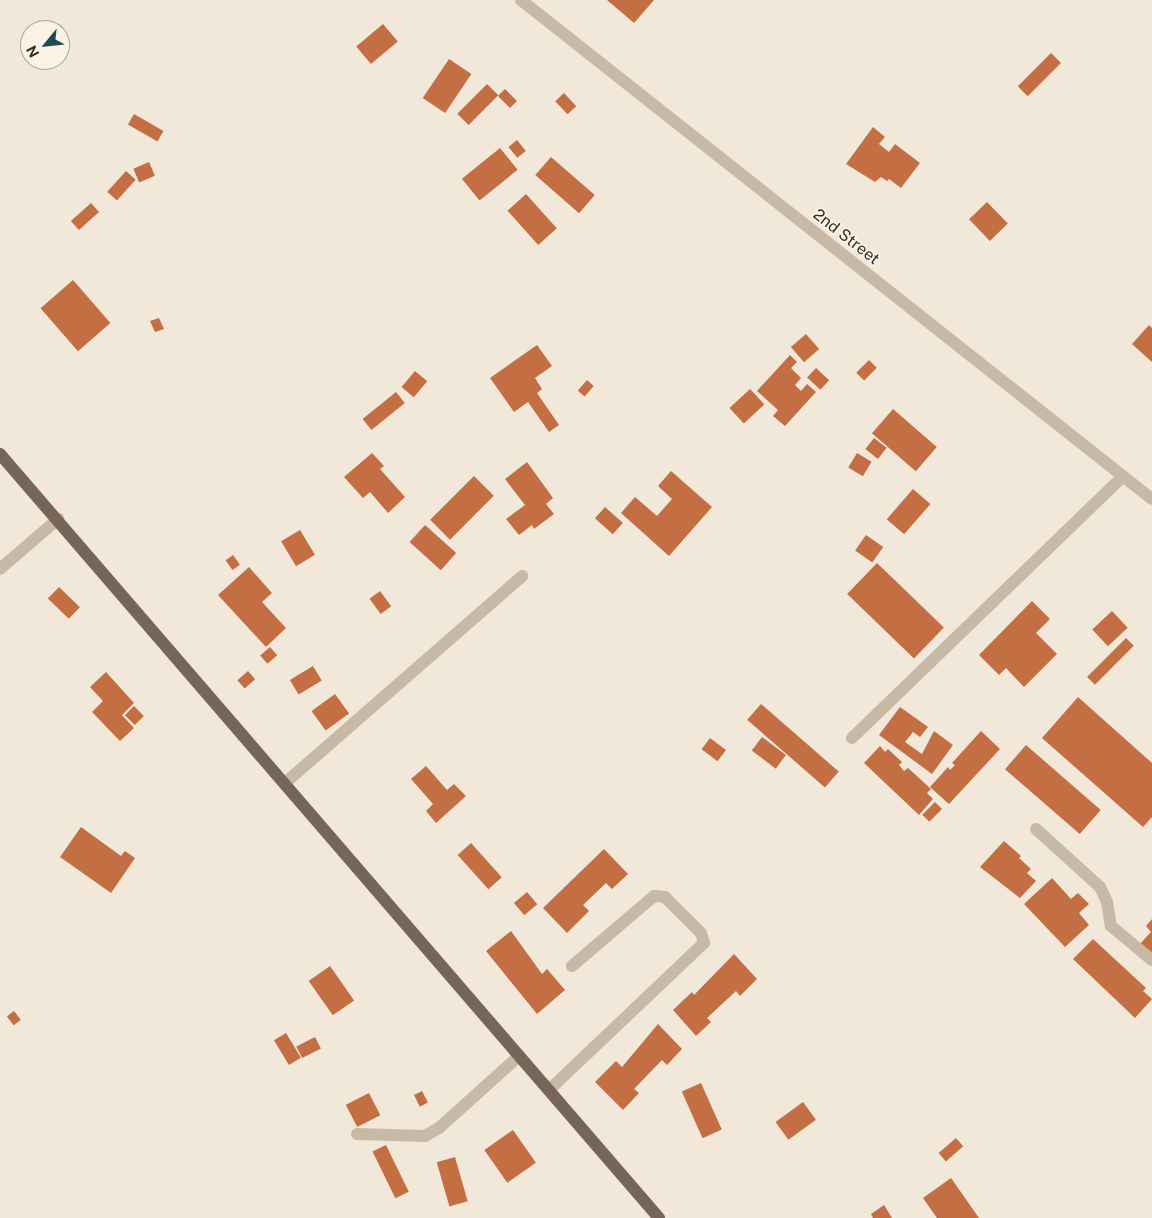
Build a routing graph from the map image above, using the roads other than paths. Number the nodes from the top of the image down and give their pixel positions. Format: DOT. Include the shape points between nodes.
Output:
graph roads {
  1 [pos="521,0"];
  2 [pos="0,454"];
  3 [pos="1123,476"];
  4 [pos="1152,499"];
  5 [pos="58,519"];
  6 [pos="0,569"];
  7 [pos="522,576"];
  8 [pos="852,738"];
  9 [pos="285,783"];
  10 [pos="1036,829"];
  11 [pos="1152,960"];
  12 [pos="572,966"];
  13 [pos="519,1056"];
  14 [pos="549,1090"];
  15 [pos="356,1134"];
  16 [pos="659,1218"];
  1 -- 3 [label="street, 2nd Street"];
  2 -- 5 [label="main road"];
  3 -- 4 [label="street, 2nd Street"];
  3 -- 8 [label="street"];
  5 -- 6 [label="street"];
  5 -- 9 [label="main road"];
  7 -- 9 [label="street"];
  9 -- 13 [label="main road"];
  10 -- 11 [label="street" via="1100,887 1107,902 1111,926"];
  12 -- 14 [label="street" via="654,896 664,896 701,933 704,943"];
  13 -- 14 [label="main road"];
  13 -- 15 [label="street" via="439,1128 425,1136"];
  14 -- 16 [label="main road"];
}
